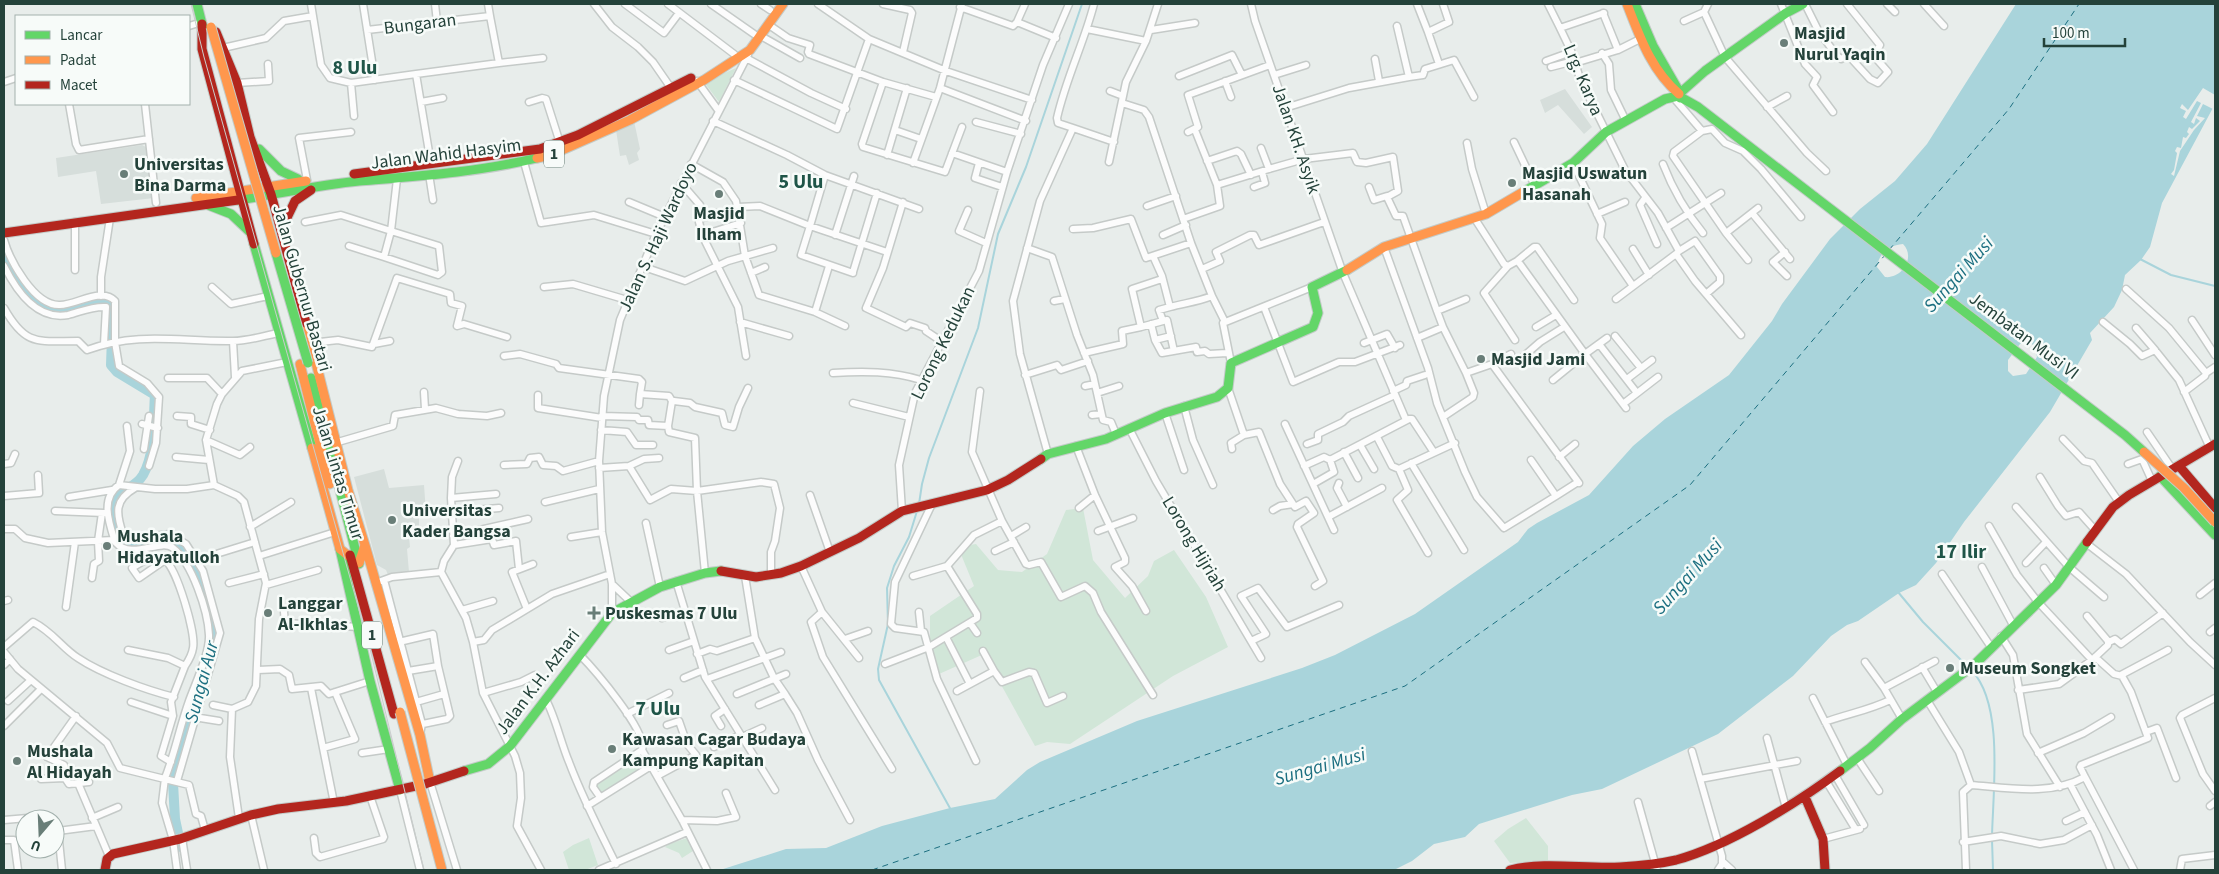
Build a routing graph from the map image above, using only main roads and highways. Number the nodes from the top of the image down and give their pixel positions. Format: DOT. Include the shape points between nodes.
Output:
graph roads {
  1 [pos="197,4"];
  2 [pos="205,4"];
  3 [pos="783,4"];
  4 [pos="1627,4"];
  5 [pos="1635,4"];
  6 [pos="1804,4"];
  7 [pos="772,7"];
  8 [pos="206,25"];
  9 [pos="758,35"];
  10 [pos="696,80"];
  11 [pos="1679,95"];
  12 [pos="250,137"];
  13 [pos="227,143"];
  14 [pos="258,156"];
  15 [pos="233,162"];
  16 [pos="306,181"];
  17 [pos="316,186"];
  18 [pos="240,190"];
  19 [pos="270,190"];
  20 [pos="202,200"];
  21 [pos="242,200"];
  22 [pos="4,226"];
  23 [pos="281,230"];
  24 [pos="4,233"];
  25 [pos="252,233"];
  26 [pos="285,247"];
  27 [pos="256,252"];
  28 [pos="304,364"];
  29 [pos="333,424"];
  30 [pos="306,425"];
  31 [pos="316,428"];
  32 [pos="326,439"];
  33 [pos="2213,446"];
  34 [pos="2176,468"];
  35 [pos="2156,479"];
  36 [pos="348,490"];
  37 [pos="335,504"];
  38 [pos="2215,508"];
  39 [pos="2215,522"];
  40 [pos="2215,535"];
  41 [pos="365,545"];
  42 [pos="340,549"];
  43 [pos="350,557"];
  44 [pos="359,563"];
  45 [pos="397,713"];
  46 [pos="430,782"];
  47 [pos="400,790"];
  48 [pos="1805,797"];
  49 [pos="1656,867"];
  50 [pos="1523,868"];
  51 [pos="1541,868"];
  52 [pos="1579,868"];
  53 [pos="1632,868"];
  54 [pos="104,870"];
  55 [pos="436,870"];
  56 [pos="442,870"];
  57 [pos="1510,870"];
  58 [pos="1825,870"];
  1 -- 8 [label="main road, Jalan Gubernur Bastari"];
  2 -- 8 [label="main road, Jalan Gubernur Bastari"];
  3 -- 9 [label="main road, Jalan Wahid Hasyim / 1"];
  4 -- 11 [label="main road, Jembatan Musi VI" via="1662,79"];
  5 -- 11 [label="main road"];
  6 -- 11 [label="main road" via="1786,13 1705,71"];
  7 -- 9 [label="main road, Jalan Wahid Hasyim / 1"];
  8 -- 12 [label="main road, Jalan Gubernur Bastari" via="223,48 237,83"];
  8 -- 13 [label="main road, Jalan Gubernur Bastari" via="202,49"];
  8 -- 28 [label="main road, Jalan Gubernur Bastari, bridge"];
  9 -- 10 [label="main road, Jalan Wahid Hasyim / 1"];
  9 -- 10 [label="main road, Jalan Wahid Hasyim / 1" via="748,54"];
  10 -- 16 [label="main road, Jalan Wahid Hasyim / 1" via="671,88 560,143 518,153"];
  10 -- 17 [label="main road, Jalan Wahid Hasyim / 1" via="562,152 524,162"];
  11 -- 39 [label="main road, Jembatan Musi VI, bridge" via="2125,435 2184,488"];
  11 -- 46 [label="main road, Jalan K.H. Azhari" via="1606,132 1573,162 1486,214 1380,249 1343,273 1312,287 1318,313 1310,330 1231,363 1228,388 1217,397 1165,413 1106,439 1048,454 987,490 905,510 859,538 801,566 751,576 720,571 705,573 676,581 631,602 612,613 510,746 478,769"];
  12 -- 14 [label="main road, Jalan Gubernur Bastari"];
  12 -- 16 [label="main road" via="278,171"];
  13 -- 15 [label="main road, Jalan Gubernur Bastari"];
  13 -- 20 [label="main road" via="230,179 221,189"];
  14 -- 15 [label="main road" via="248,165"];
  14 -- 19 [label="main road, Jalan Gubernur Bastari"];
  15 -- 18 [label="main road, Jalan Gubernur Bastari"];
  16 -- 19 [label="main road, Jalan Wahid Hasyim / 1"];
  17 -- 19 [label="main road, Jalan Wahid Hasyim / 1"];
  17 -- 23 [label="main road" via="295,201"];
  18 -- 19 [label="main road, Jalan Wahid Hasyim / 1"];
  18 -- 20 [label="main road, Jalan Wahid Hasyim"];
  18 -- 21 [label="main road, Jalan Gubernur Bastari"];
  19 -- 21 [label="main road, Jalan Wahid Hasyim / 1"];
  19 -- 23 [label="main road, Jalan Lintas Timur"];
  20 -- 21 [label="main road, Jalan Wahid Hasyim"];
  20 -- 22 [label="main road" via="156,203"];
  20 -- 24 [label="main road" via="110,218"];
  20 -- 25 [label="main road" via="230,214"];
  21 -- 25 [label="main road, Jalan Lintas Timur"];
  23 -- 26 [label="main road, Jalan Lintas Timur"];
  25 -- 27 [label="main road, Jalan Lintas Timur"];
  26 -- 27 [label="main road" via="267,243"];
  26 -- 29 [label="main road, Jalan Lintas Timur"];
  27 -- 30 [label="main road, Jalan Lintas Timur"];
  28 -- 31 [label="main road, Jalan Gubernur Bastari"];
  28 -- 32 [label="main road, Jalan Gubernur Bastari"];
  29 -- 32 [label="main road"];
  29 -- 36 [label="main road, Jalan Lintas Timur"];
  30 -- 31 [label="main road"];
  30 -- 37 [label="main road, Jalan Lintas Timur"];
  31 -- 37 [label="main road, Jalan Gubernur Bastari"];
  32 -- 37 [label="main road, Jalan Gubernur Bastari"];
  33 -- 34 [label="main road"];
  34 -- 35 [label="main road"];
  34 -- 38 [label="main road"];
  35 -- 40 [label="main road"];
  35 -- 48 [label="main road" via="2119,502 2056,584 1974,665"];
  36 -- 37 [label="main road"];
  36 -- 41 [label="main road, Jalan Lintas Timur"];
  37 -- 42 [label="main road, Jalan Lintas Timur" via="335,532"];
  37 -- 43 [label="main road, Jalan Gubernur Bastari"];
  37 -- 44 [label="main road, Jalan Gubernur Bastari"];
  41 -- 44 [label="main road, Jalan Lintas Timur"];
  41 -- 46 [label="main road" via="379,581 419,724"];
  42 -- 43 [label="main road, Jalan Lintas Timur"];
  42 -- 47 [label="main road" via="370,681"];
  43 -- 45 [label="main road, Jalan Lintas Timur / 1"];
  44 -- 45 [label="main road, Jalan Lintas Timur / 1"];
  45 -- 55 [label="main road, Jalan Lintas Timur / 1"];
  45 -- 56 [label="main road, Jalan Lintas Timur / 1, bridge"];
  46 -- 47 [label="main road, Jalan K.H. Azhari"];
  47 -- 54 [label="main road, Jalan K.H. Azhari" via="239,818 177,839 109,856"];
  48 -- 49 [label="main road" via="1718,844"];
  48 -- 58 [label="main road" via="1823,839"];
  49 -- 53 [label="main road"];
  50 -- 51 [label="main road"];
  50 -- 57 [label="main road"];
  51 -- 52 [label="main road"];
  52 -- 53 [label="main road"];
}
